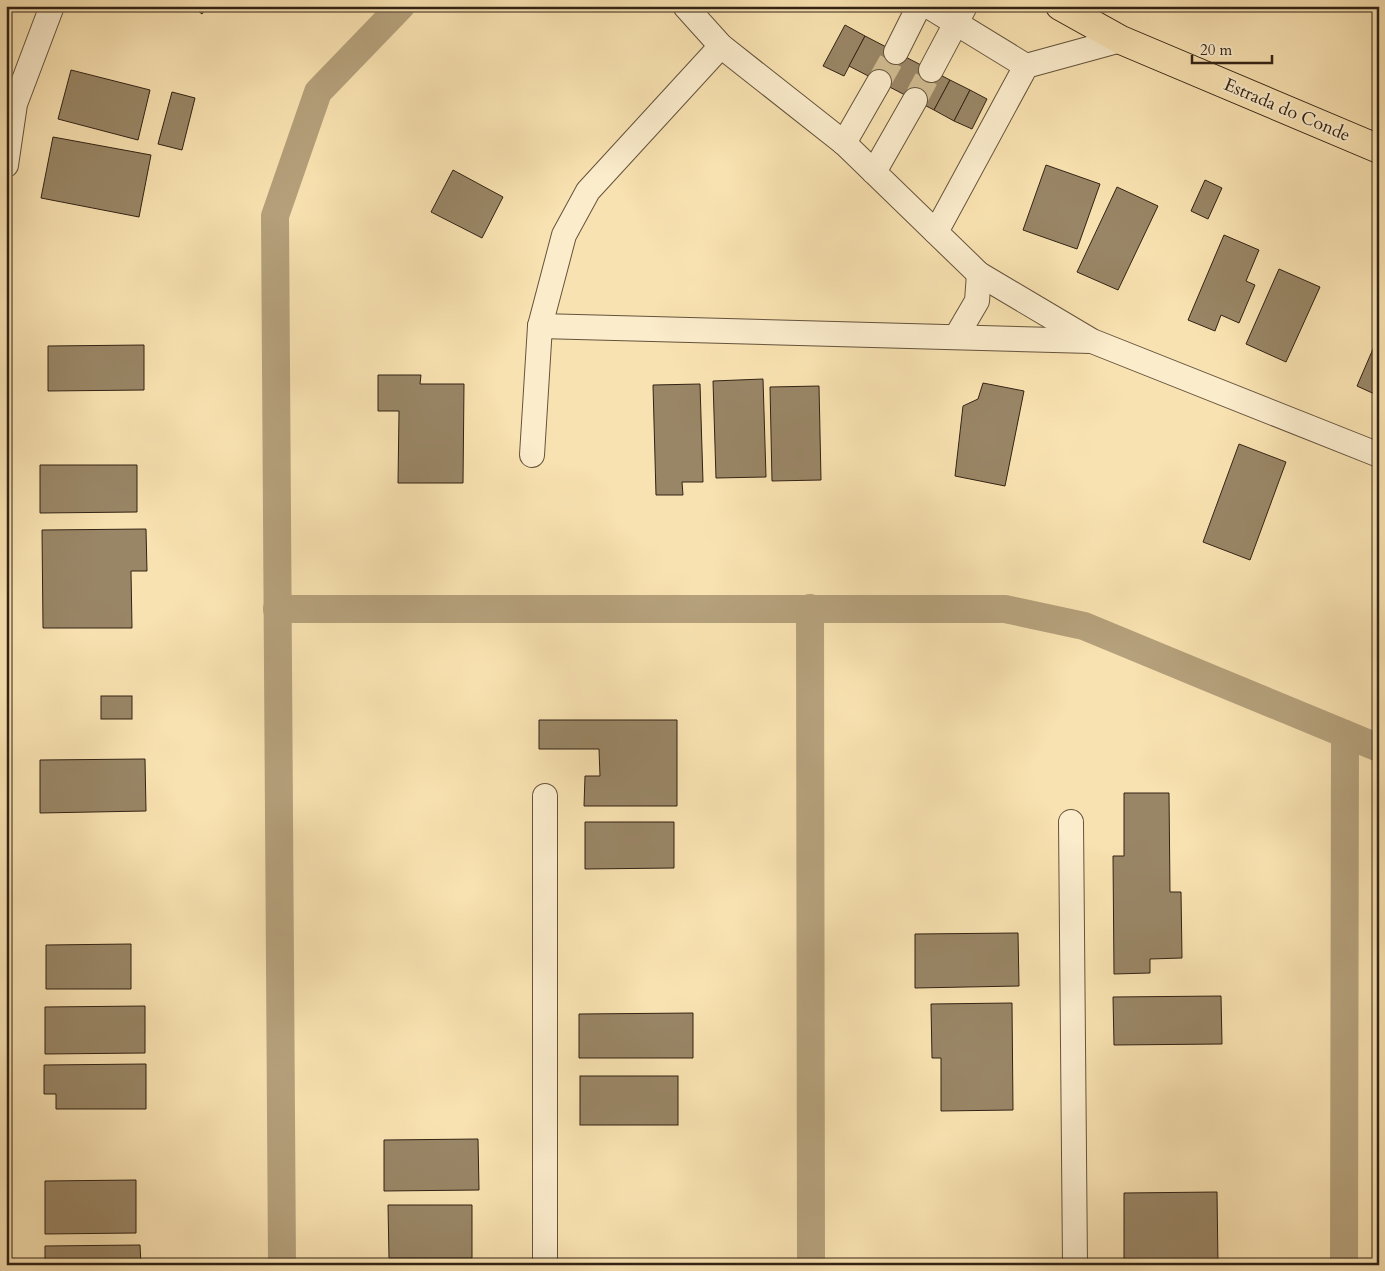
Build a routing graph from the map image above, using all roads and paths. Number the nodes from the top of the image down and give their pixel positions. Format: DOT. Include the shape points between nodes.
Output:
graph roads {
  1 [pos="52,6"];
  2 [pos="684,6"];
  3 [pos="919,6"];
  4 [pos="928,6"];
  5 [pos="1060,6"];
  6 [pos="960,15"];
  7 [pos="1122,40"];
  8 [pos="721,46"];
  9 [pos="896,52"];
  10 [pos="1026,66"];
  11 [pos="931,70"];
  12 [pos="879,82"];
  13 [pos="915,100"];
  14 [pos="844,143"];
  15 [pos="1379,150"];
  16 [pos="6,165"];
  17 [pos="874,172"];
  18 [pos="936,232"];
  19 [pos="979,274"];
  20 [pos="540,326"];
  21 [pos="956,338"];
  22 [pos="1092,341"];
  23 [pos="532,454"];
  24 [pos="1379,455"];
  25 [pos="545,796"];
  26 [pos="1071,822"];
  27 [pos="545,1265"];
  28 [pos="1075,1265"];
  1 -- 16 [label="street" via="15,104"];
  2 -- 8 [label="street"];
  3 -- 9 [label="street"];
  4 -- 6 [label="street"];
  5 -- 7 [label="main road, Estrada do Conde"];
  6 -- 10 [label="street"];
  6 -- 11 [label="street"];
  7 -- 10 [label="street"];
  7 -- 15 [label="main road, Estrada do Conde"];
  8 -- 14 [label="street"];
  8 -- 20 [label="street" via="588,191 564,235"];
  10 -- 18 [label="street"];
  12 -- 14 [label="street"];
  13 -- 17 [label="street"];
  14 -- 17 [label="street"];
  17 -- 18 [label="street"];
  18 -- 19 [label="street"];
  19 -- 21 [label="street" via="977,301"];
  19 -- 22 [label="street"];
  20 -- 21 [label="street"];
  20 -- 23 [label="street"];
  21 -- 22 [label="street"];
  22 -- 24 [label="street"];
  25 -- 27 [label="street"];
  26 -- 28 [label="street"];
}
